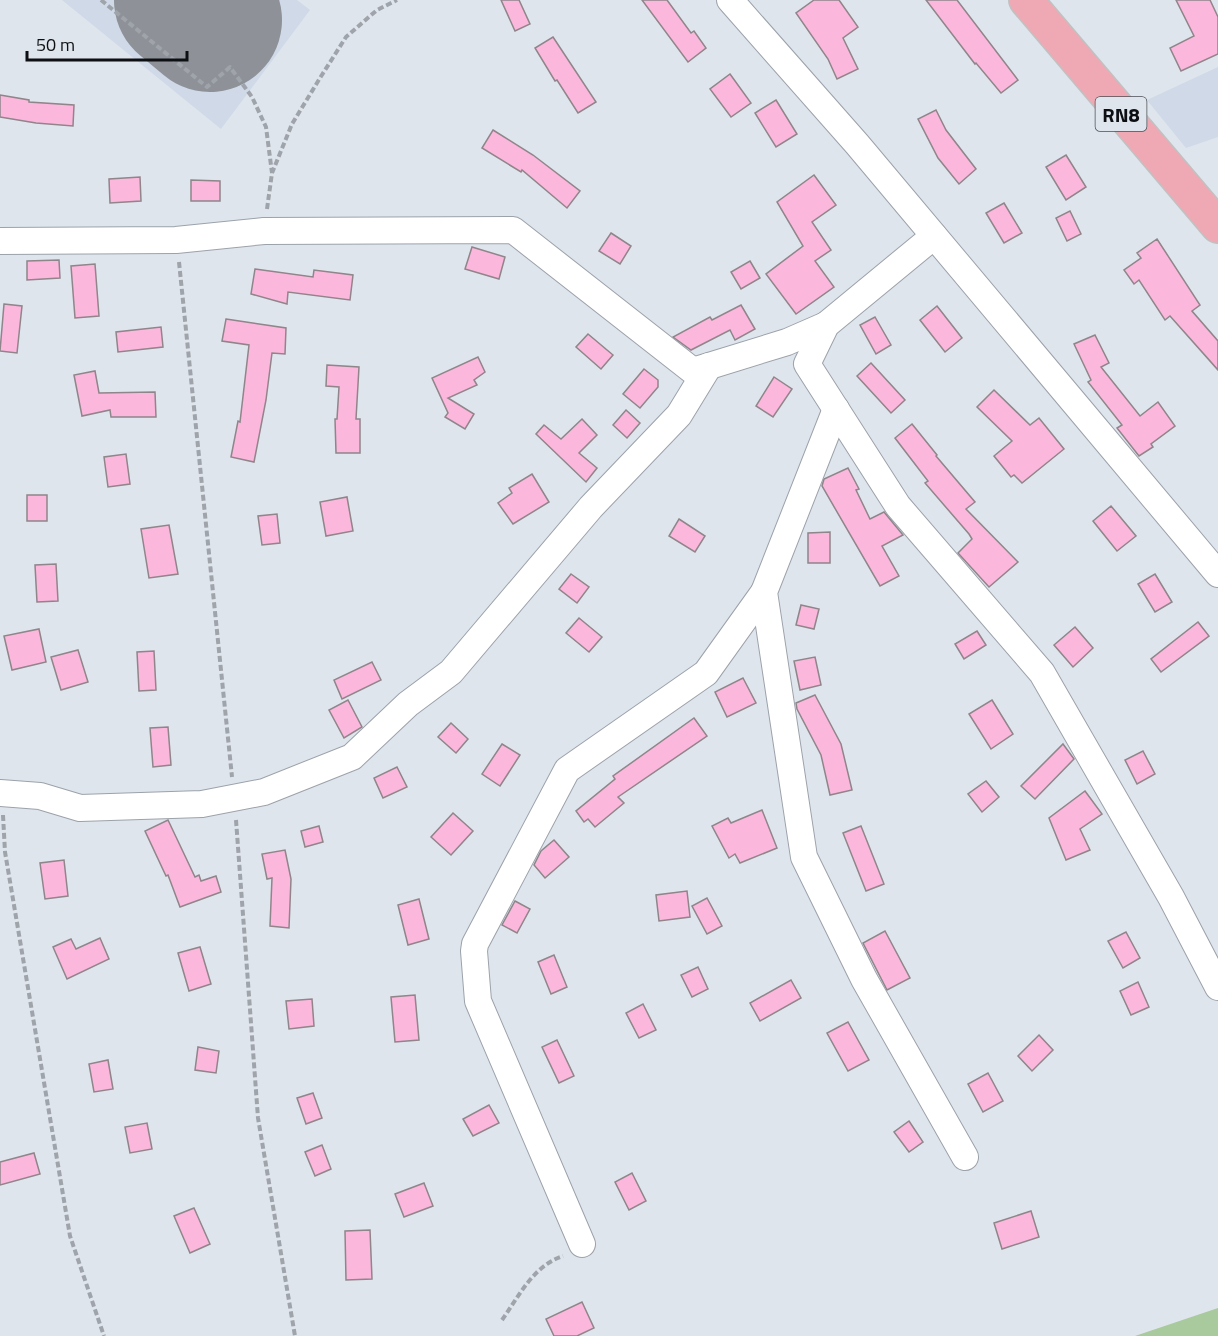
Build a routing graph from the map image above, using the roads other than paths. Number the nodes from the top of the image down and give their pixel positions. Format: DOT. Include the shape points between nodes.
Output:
graph roads {
  1 [pos="730,0"];
  2 [pos="1026,0"];
  3 [pos="1047,0"];
  4 [pos="1052,32"];
  5 [pos="1218,226"];
  6 [pos="934,236"];
  7 [pos="0,241"];
  8 [pos="826,326"];
  9 [pos="709,366"];
  10 [pos="836,409"];
  11 [pos="1218,574"];
  12 [pos="764,592"];
  13 [pos="0,792"];
  14 [pos="1218,987"];
  15 [pos="965,1157"];
  16 [pos="582,1244"];
  1 -- 6 [label="street"];
  2 -- 4 [label="main road, RN8"];
  3 -- 4 [label="street"];
  4 -- 5 [label="main road, RN8"];
  6 -- 8 [label="street"];
  6 -- 11 [label="street"];
  7 -- 9 [label="street" via="176,240 264,231 513,230 693,371"];
  8 -- 9 [label="street"];
  8 -- 10 [label="street" via="807,364"];
  9 -- 13 [label="street" via="679,415 591,507 451,672 408,704 352,757 264,792 202,804 80,808 40,796"];
  10 -- 12 [label="street"];
  10 -- 14 [label="street" via="898,506 1042,673 1171,897"];
  12 -- 15 [label="street" via="804,856 864,979"];
  12 -- 16 [label="street" via="706,673 567,770 475,944 478,1001"];
}
